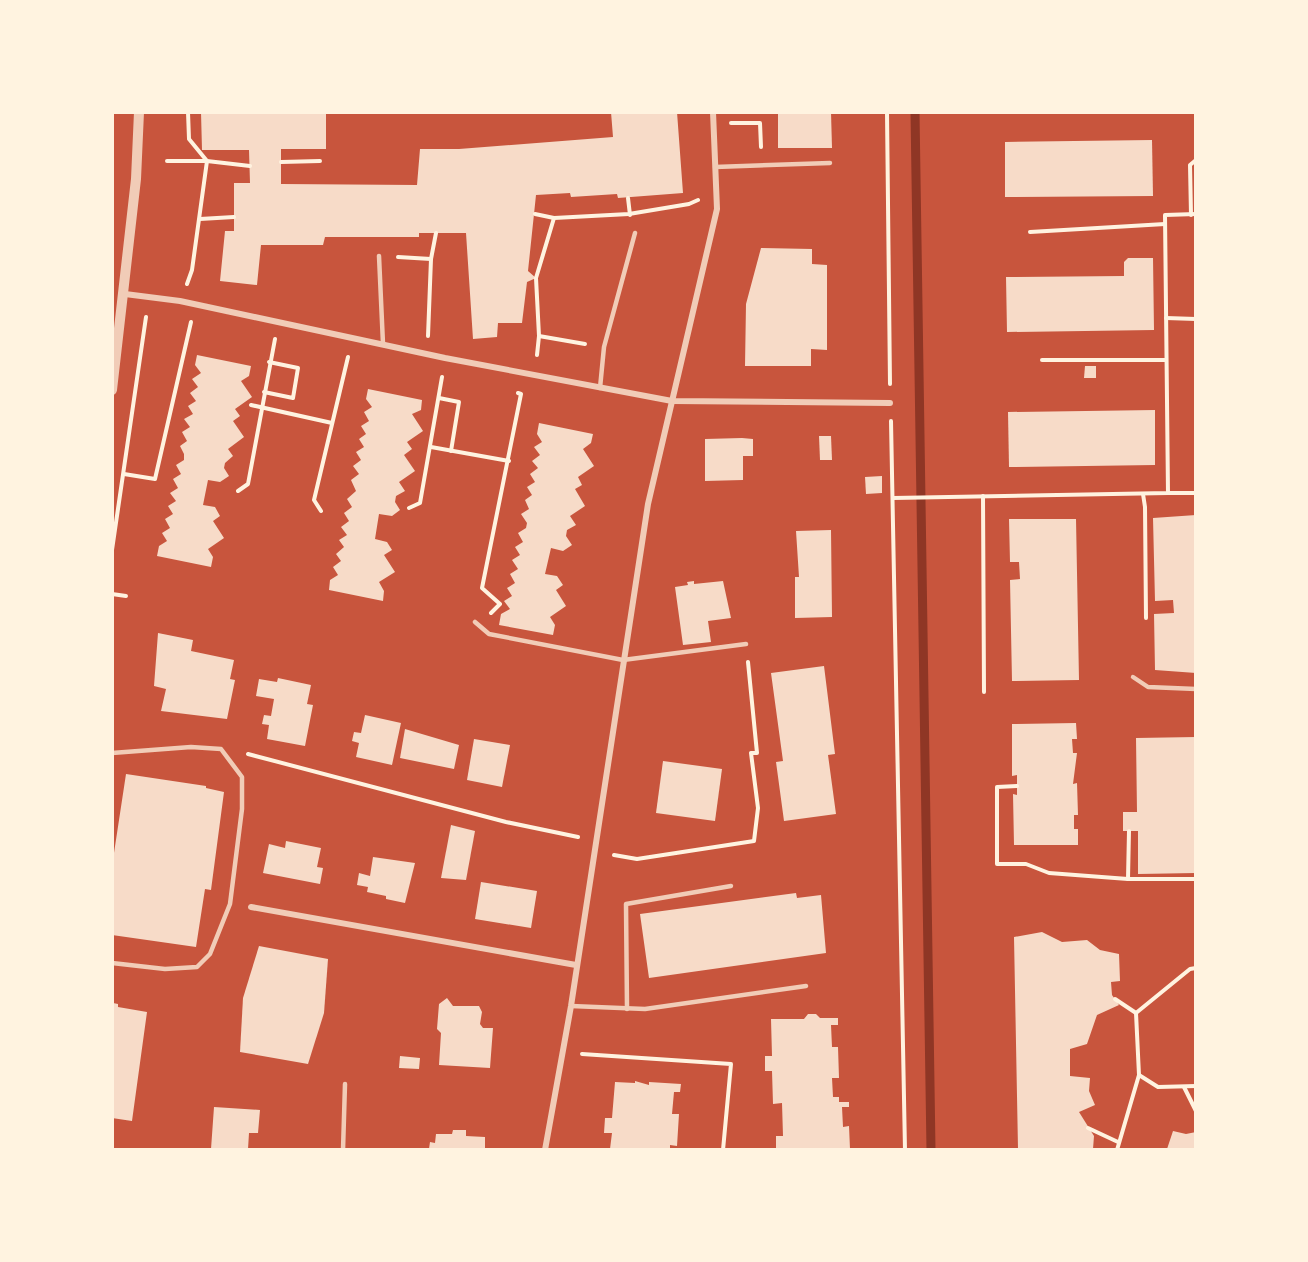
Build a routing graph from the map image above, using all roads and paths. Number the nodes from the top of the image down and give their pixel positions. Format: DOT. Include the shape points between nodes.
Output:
graph roads {
  1 [pos="139,112"];
  2 [pos="188,112"];
  3 [pos="713,112"];
  4 [pos="887,112"];
  5 [pos="713,122"];
  6 [pos="1196,160"];
  7 [pos="166,161"];
  8 [pos="207,161"];
  9 [pos="320,161"];
  10 [pos="281,162"];
  11 [pos="830,164"];
  12 [pos="761,165"];
  13 [pos="250,166"];
  14 [pos="715,167"];
  15 [pos="698,189"];
  16 [pos="535,214"];
  17 [pos="1193,214"];
  18 [pos="234,217"];
  19 [pos="554,218"];
  20 [pos="200,219"];
  21 [pos="1165,224"];
  22 [pos="1030,232"];
  23 [pos="436,233"];
  24 [pos="635,233"];
  25 [pos="379,256"];
  26 [pos="431,259"];
  27 [pos="125,294"];
  28 [pos="180,301"];
  29 [pos="195,304"];
  30 [pos="1166,318"];
  31 [pos="1196,319"];
  32 [pos="279,321"];
  33 [pos="539,336"];
  34 [pos="352,339"];
  35 [pos="428,342"];
  36 [pos="383,344"];
  37 [pos="604,347"];
  38 [pos="445,358"];
  39 [pos="1042,360"];
  40 [pos="1166,360"];
  41 [pos="268,362"];
  42 [pos="534,375"];
  43 [pos="600,388"];
  44 [pos="112,390"];
  45 [pos="264,392"];
  46 [pos="521,394"];
  47 [pos="438,398"];
  48 [pos="672,401"];
  49 [pos="890,403"];
  50 [pos="251,405"];
  51 [pos="261,407"];
  52 [pos="332,423"];
  53 [pos="431,447"];
  54 [pos="452,451"];
  55 [pos="509,461"];
  56 [pos="124,474"];
  57 [pos="238,491"];
  58 [pos="1196,493"];
  59 [pos="1143,494"];
  60 [pos="1167,494"];
  61 [pos="983,496"];
  62 [pos="893,498"];
  63 [pos="409,508"];
  64 [pos="321,511"];
  65 [pos="112,594"];
  66 [pos="126,596"];
  67 [pos="490,614"];
  68 [pos="1146,618"];
  69 [pos="475,622"];
  70 [pos="746,644"];
  71 [pos="623,660"];
  72 [pos="1133,677"];
  73 [pos="1196,689"];
  74 [pos="984,692"];
  75 [pos="220,749"];
  76 [pos="112,753"];
  77 [pos="1017,786"];
  78 [pos="1129,831"];
  79 [pos="580,837"];
  80 [pos="610,854"];
  81 [pos="1128,879"];
  82 [pos="1196,879"];
  83 [pos="731,886"];
  84 [pos="251,907"];
  85 [pos="112,963"];
  86 [pos="576,965"];
  87 [pos="1196,968"];
  88 [pos="806,986"];
  89 [pos="1115,999"];
  90 [pos="571,1006"];
  91 [pos="627,1009"];
  92 [pos="1136,1013"];
  93 [pos="582,1054"];
  94 [pos="1139,1075"];
  95 [pos="345,1084"];
  96 [pos="1196,1086"];
  97 [pos="1184,1087"];
  98 [pos="1196,1111"];
  99 [pos="1088,1128"];
  100 [pos="1118,1142"];
  101 [pos="343,1149"];
  102 [pos="545,1149"];
  103 [pos="723,1149"];
  104 [pos="905,1149"];
  105 [pos="1117,1149"];
  1 -- 27 [label="street"];
  2 -- 8 [label="path" via="189,139"];
  3 -- 5 [label="street"];
  4 -- 49 [label="path"];
  5 -- 12 [label="path" via="760,123"];
  5 -- 14 [label="street"];
  6 -- 17 [label="path" via="1190,165"];
  7 -- 8 [label="path"];
  8 -- 13 [label="path"];
  8 -- 20 [label="path"];
  9 -- 10 [label="path"];
  11 -- 12 [label="lane"];
  12 -- 14 [label="lane"];
  14 -- 48 [label="street" via="717,209"];
  15 -- 19 [label="path" via="698,200 689,204 629,214"];
  16 -- 19 [label="path"];
  17 -- 21 [label="path" via="1165,215"];
  18 -- 20 [label="path"];
  19 -- 33 [label="path" via="536,278"];
  20 -- 28 [label="path" via="192,270"];
  21 -- 22 [label="path"];
  21 -- 30 [label="path"];
  23 -- 26 [label="path"];
  24 -- 37 [label="lane"];
  25 -- 26 [label="path"];
  25 -- 36 [label="lane"];
  26 -- 35 [label="path"];
  27 -- 28 [label="street"];
  27 -- 44 [label="street"];
  28 -- 29 [label="street"];
  29 -- 32 [label="street"];
  29 -- 56 [label="path" via="155,479"];
  30 -- 31 [label="path"];
  30 -- 40 [label="path"];
  32 -- 34 [label="street"];
  32 -- 41 [label="path"];
  33 -- 37 [label="path"];
  33 -- 42 [label="path"];
  34 -- 36 [label="street"];
  34 -- 52 [label="path"];
  36 -- 38 [label="street"];
  37 -- 43 [label="lane"];
  38 -- 42 [label="street"];
  38 -- 47 [label="path"];
  39 -- 40 [label="path"];
  40 -- 60 [label="path"];
  41 -- 45 [label="path"];
  41 -- 45 [label="path" via="298,368 293,398"];
  42 -- 43 [label="street"];
  43 -- 48 [label="street"];
  45 -- 51 [label="path"];
  46 -- 55 [label="path"];
  47 -- 53 [label="path"];
  47 -- 54 [label="path" via="459,402"];
  48 -- 49 [label="street"];
  48 -- 71 [label="street" via="648,504"];
  49 -- 62 [label="path"];
  50 -- 51 [label="path"];
  51 -- 52 [label="path"];
  51 -- 57 [label="path" via="248,484"];
  52 -- 64 [label="path" via="314,500"];
  53 -- 54 [label="path"];
  53 -- 63 [label="path" via="420,503"];
  54 -- 55 [label="path"];
  55 -- 67 [label="path" via="482,588 500,604"];
  58 -- 60 [label="path"];
  59 -- 60 [label="path"];
  59 -- 61 [label="path"];
  59 -- 68 [label="path"];
  61 -- 62 [label="path"];
  61 -- 74 [label="path"];
  62 -- 104 [label="path"];
  65 -- 66 [label="path"];
  69 -- 71 [label="lane" via="489,634"];
  70 -- 71 [label="lane"];
  70 -- 80 [label="path" via="757,753 751,753 758,807 754,841 637,859"];
  71 -- 86 [label="street"];
  72 -- 73 [label="lane" via="1148,687"];
  75 -- 76 [label="lane" via="191,747"];
  75 -- 79 [label="path" via="506,822"];
  75 -- 85 [label="lane" via="242,777 242,809 230,904 210,954 198,967 165,969"];
  77 -- 81 [label="path" via="997,787 997,864 1026,864 1049,873"];
  78 -- 81 [label="path"];
  81 -- 82 [label="path"];
  83 -- 91 [label="lane" via="626,904"];
  84 -- 86 [label="street"];
  86 -- 90 [label="street"];
  87 -- 92 [label="path"];
  88 -- 91 [label="lane"];
  89 -- 92 [label="path"];
  90 -- 91 [label="lane"];
  90 -- 102 [label="street"];
  92 -- 94 [label="path"];
  93 -- 103 [label="path" via="730,1064"];
  94 -- 97 [label="path" via="1158,1087"];
  94 -- 100 [label="path"];
  95 -- 101 [label="lane"];
  96 -- 97 [label="path"];
  97 -- 98 [label="path"];
  99 -- 100 [label="path"];
  100 -- 105 [label="path"];
}
